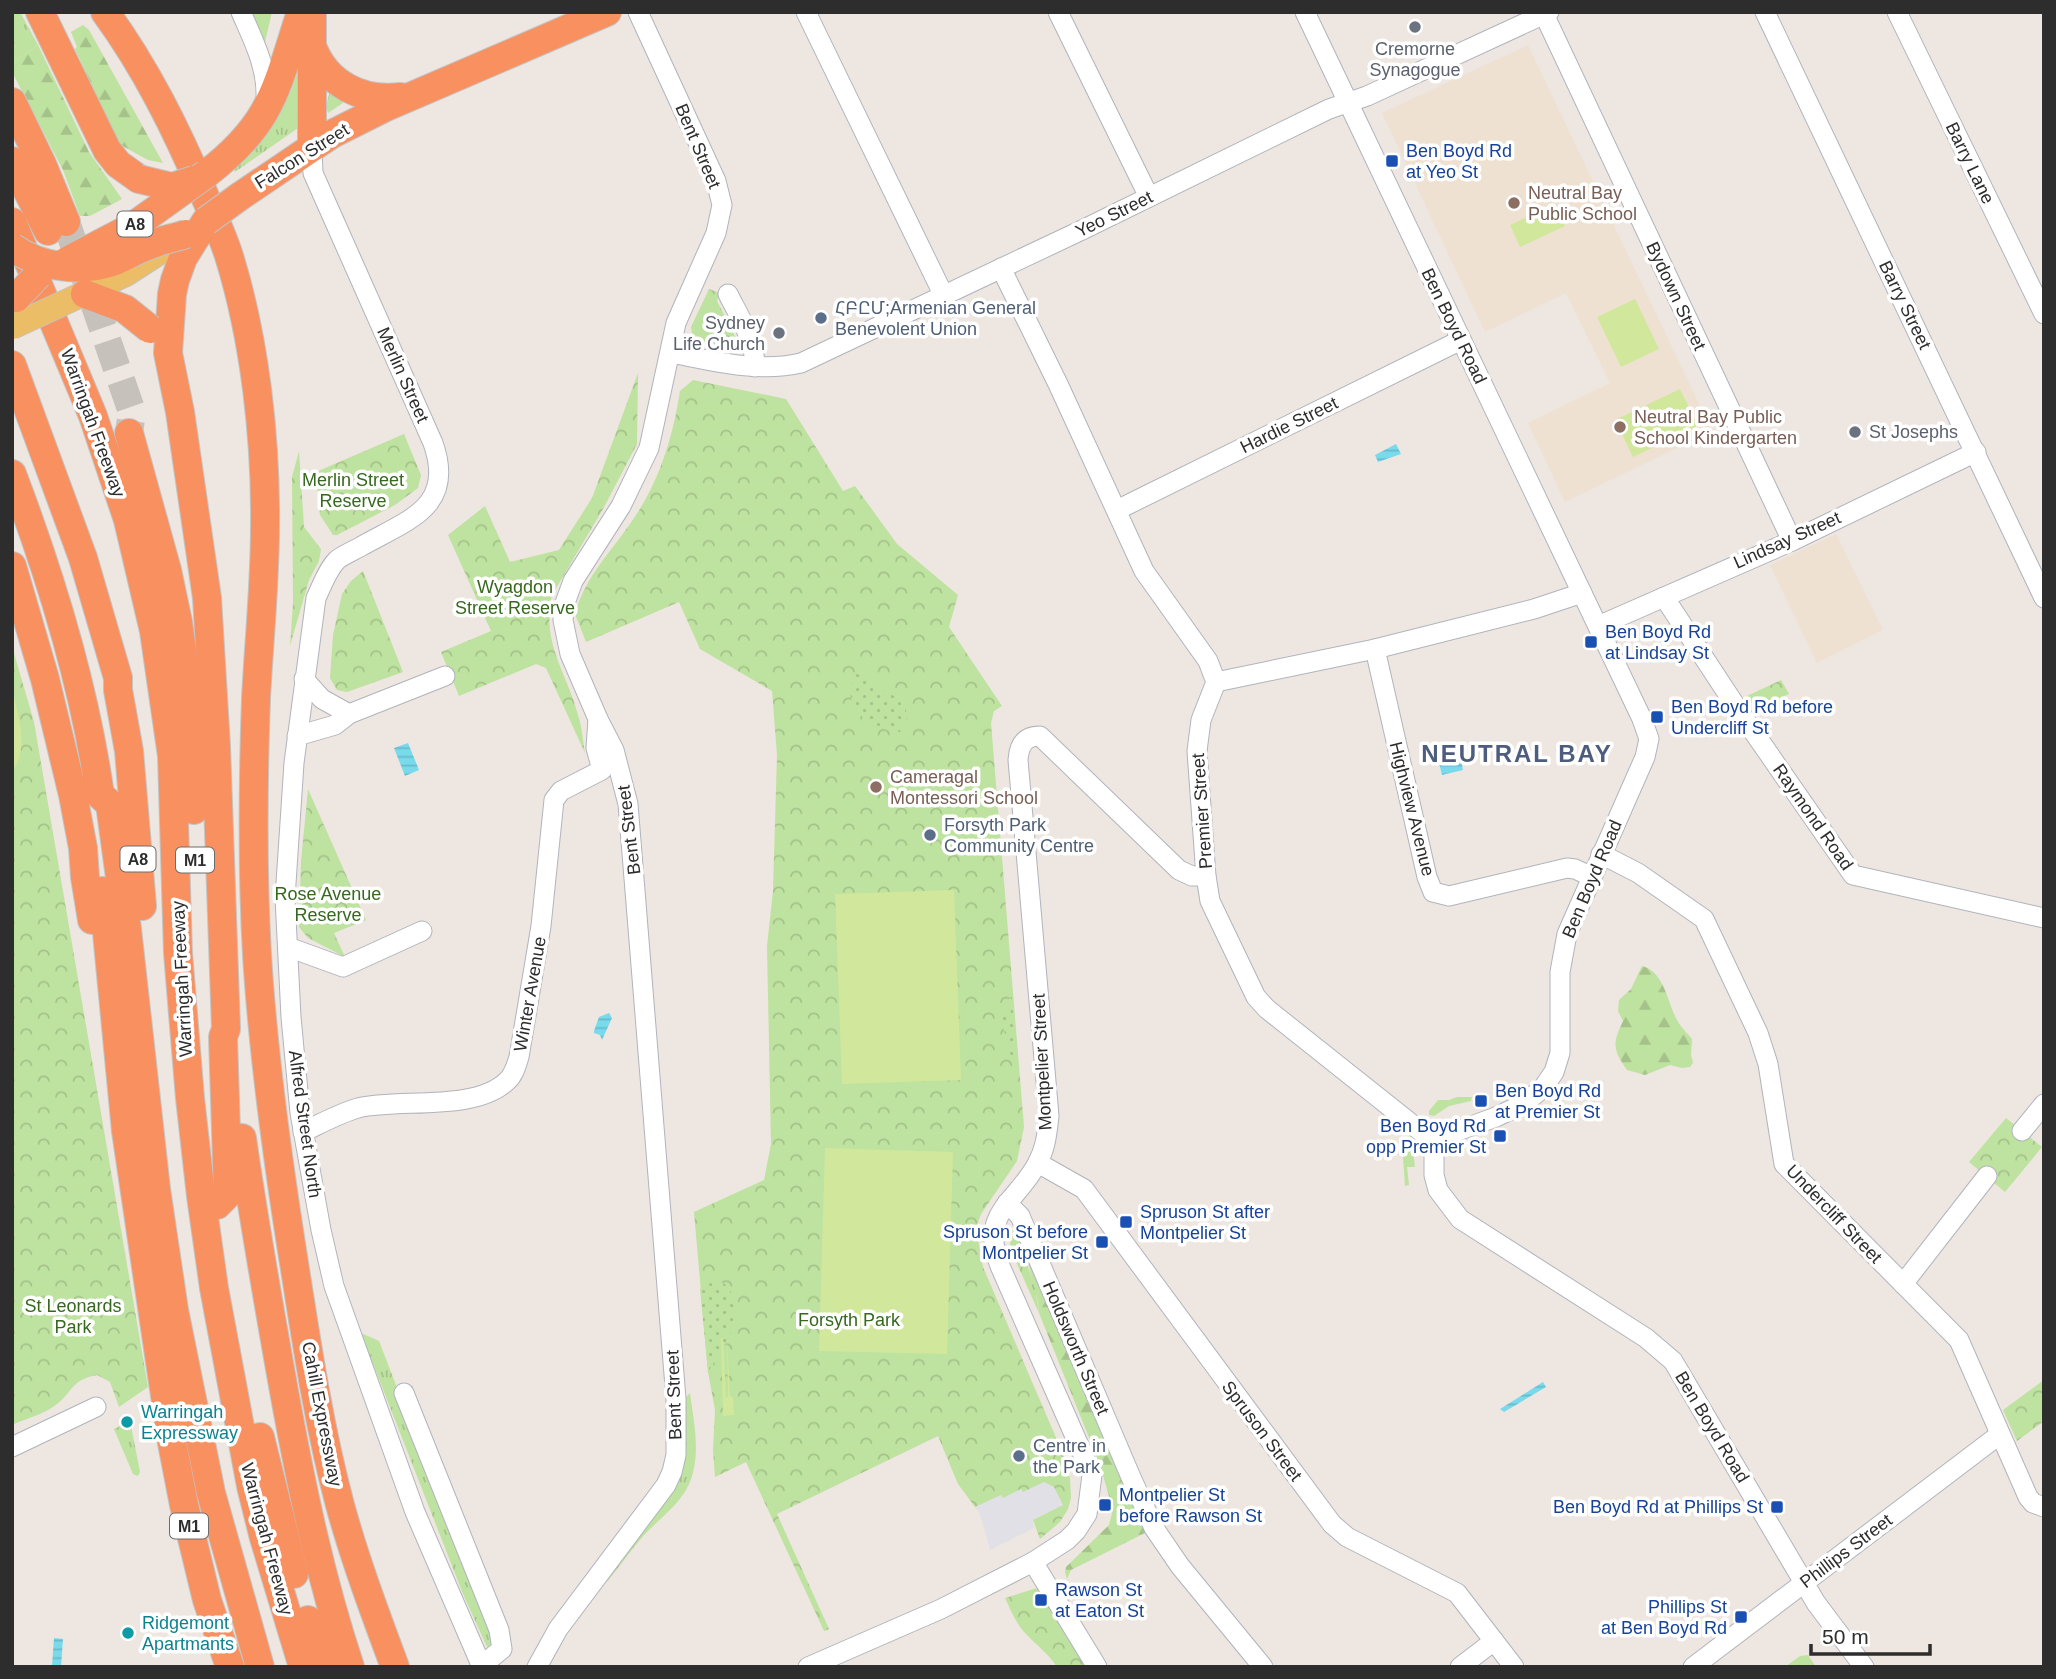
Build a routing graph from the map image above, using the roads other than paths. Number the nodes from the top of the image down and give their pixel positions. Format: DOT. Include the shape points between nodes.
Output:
graph roads {
  1 [pos="40,12"];
  2 [pos="105,12"];
  3 [pos="241,12"];
  4 [pos="301,12"];
  5 [pos="312,12"];
  6 [pos="607,12"];
  7 [pos="638,12"];
  8 [pos="806,12"];
  9 [pos="1058,12"];
  10 [pos="1305,12"];
  11 [pos="1765,12"];
  12 [pos="1897,12"];
  13 [pos="1545,13"];
  14 [pos="312,46"];
  15 [pos="415,94"];
  16 [pos="12,102"];
  17 [pos="1348,102"];
  18 [pos="265,113"];
  19 [pos="312,147"];
  20 [pos="12,162"];
  21 [pos="216,167"];
  22 [pos="275,172"];
  23 [pos="318,183"];
  24 [pos="1149,197"];
  25 [pos="12,222"];
  26 [pos="196,227"];
  27 [pos="12,247"];
  28 [pos="1001,268"];
  29 [pos="48,270"];
  30 [pos="85,294"];
  31 [pos="728,294"];
  32 [pos="944,296"];
  33 [pos="13,297"];
  34 [pos="2044,314"];
  35 [pos="12,327"];
  36 [pos="47,333"];
  37 [pos="162,337"];
  38 [pos="1461,340"];
  39 [pos="671,353"];
  40 [pos="12,365"];
  41 [pos="755,367"];
  42 [pos="129,433"];
  43 [pos="1976,452"];
  44 [pos="12,474"];
  45 [pos="1117,510"];
  46 [pos="1792,541"];
  47 [pos="337,560"];
  48 [pos="12,566"];
  49 [pos="1582,593"];
  50 [pos="1664,597"];
  51 [pos="2044,598"];
  52 [pos="1598,626"];
  53 [pos="1375,649"];
  54 [pos="444,676"];
  55 [pos="118,678"];
  56 [pos="304,679"];
  57 [pos="1216,682"];
  58 [pos="349,714"];
  59 [pos="597,719"];
  60 [pos="297,736"];
  61 [pos="100,795"];
  62 [pos="1601,854"];
  63 [pos="1206,876"];
  64 [pos="1590,876"];
  65 [pos="2044,918"];
  66 [pos="422,931"];
  67 [pos="288,947"];
  68 [pos="169,1002"];
  69 [pos="116,1010"];
  70 [pos="226,1029"];
  71 [pos="140,1053"];
  72 [pos="2044,1104"];
  73 [pos="303,1132"];
  74 [pos="2022,1132"];
  75 [pos="1438,1145"];
  76 [pos="1038,1163"];
  77 [pos="1987,1177"];
  78 [pos="1007,1203"];
  79 [pos="217,1205"];
  80 [pos="1903,1284"];
  81 [pos="404,1393"];
  82 [pos="96,1407"];
  83 [pos="1999,1435"];
  84 [pos="12,1447"];
  85 [pos="2044,1507"];
  86 [pos="1033,1562"];
  87 [pos="1804,1583"];
  88 [pos="1494,1641"];
  89 [pos="481,1666"];
  90 [pos="230,1667"];
  91 [pos="260,1667"];
  92 [pos="287,1667"];
  93 [pos="303,1667"];
  94 [pos="324,1667"];
  95 [pos="350,1667"];
  96 [pos="395,1667"];
  97 [pos="537,1667"];
  98 [pos="808,1667"];
  99 [pos="1097,1667"];
  100 [pos="1263,1667"];
  101 [pos="1460,1667"];
  102 [pos="1514,1667"];
  103 [pos="1693,1667"];
  104 [pos="1864,1667"];
  1 -- 21 [label="highway, A8, bridge" via="107,150 124,170 172,187"];
  2 -- 96 [label="highway, Cahill Expressway" via="175,127 228,251 254,372 265,527 254,864 264,1056 310,1365 334,1478 360,1573"];
  3 -- 18 [label="street" via="261,60 267,92"];
  4 -- 18 [label="highway, A8" via="285,68"];
  5 -- 14 [label="highway"];
  6 -- 15 [label="highway, Falcon Street / A8"];
  7 -- 39 [label="street, Bent Street" via="716,181 722,205 716,233 676,323"];
  8 -- 32 [label="street"];
  9 -- 24 [label="street"];
  10 -- 17 [label="street, Ben Boyd Road"];
  11 -- 43 [label="street, Barry Street"];
  12 -- 34 [label="street, Barry Lane"];
  13 -- 17 [label="street, Yeo Street" via="1454,58"];
  13 -- 46 [label="street, Bydown Street"];
  14 -- 15 [label="highway" via="326,73 343,87 385,98"];
  14 -- 19 [label="highway"];
  15 -- 19 [label="highway, Falcon Street / A8"];
  16 -- 20 [label="highway" via="42,163 57,226"];
  17 -- 24 [label="street, Yeo Street"];
  17 -- 38 [label="street, Ben Boyd Road"];
  18 -- 21 [label="highway, A8"];
  19 -- 22 [label="highway, Falcon Street / A8"];
  19 -- 23 [label="street, Merlin Street"];
  21 -- 29 [label="highway, A8, bridge" via="132,226"];
  22 -- 23 [label="street" via="301,171"];
  22 -- 26 [label="highway, Falcon Street / A8, bridge"];
  23 -- 47 [label="street, Merlin Street" via="433,443 440,474 436,493 421,512"];
  24 -- 28 [label="street, Yeo Street"];
  25 -- 93 [label="highway, Warringah Freeway" via="98,429 128,520 155,631 172,755 178,953 190,1098 214,1288 249,1475"];
  26 -- 29 [label="highway, bridge" via="107,263"];
  26 -- 30 [label="main road, Falcon Street / A8, bridge" via="126,274"];
  26 -- 37 [label="highway" via="178,268"];
  27 -- 29 [label="highway, bridge"];
  28 -- 32 [label="street, Yeo Street"];
  28 -- 45 [label="street"];
  29 -- 33 [label="highway, A8, bridge"];
  30 -- 33 [label="main road, bridge"];
  30 -- 35 [label="main road, Falcon Street, bridge"];
  30 -- 37 [label="highway, bridge" via="125,309"];
  31 -- 41 [label="street" via="750,337"];
  32 -- 41 [label="street, Yeo Street" via="801,363"];
  36 -- 68 [label="highway, Warringah Freeway / M1" via="100,471 139,617 159,743"];
  37 -- 70 [label="highway" via="182,425 207,598"];
  38 -- 45 [label="street, Hardie Street"];
  38 -- 49 [label="street, Ben Boyd Road"];
  39 -- 41 [label="street, Yeo Street"];
  39 -- 59 [label="street, Bent Street" via="644,463 579,571 565,603 567,642"];
  40 -- 55 [label="highway, A8" via="95,594"];
  42 -- 79 [label="highway, Warringah Freeway / M1" via="178,622 187,687 197,945"];
  43 -- 46 [label="street, Lindsay Street"];
  43 -- 51 [label="street, Barry Street"];
  44 -- 61 [label="highway, M1" via="45,568 84,706"];
  45 -- 57 [label="street" via="1144,571 1208,661"];
  46 -- 50 [label="street, Lindsay Street"];
  47 -- 56 [label="street, Alfred Street North" via="316,598"];
  48 -- 69 [label="highway" via="73,795 100,965"];
  49 -- 52 [label="street, Ben Boyd Road"];
  49 -- 53 [label="street"];
  50 -- 52 [label="street, Lindsay Street"];
  50 -- 65 [label="street, Raymond Road" via="1853,875"];
  52 -- 62 [label="street, Ben Boyd Road" via="1648,739 1645,757"];
  53 -- 57 [label="street"];
  53 -- 64 [label="street, Highview Avenue" via="1433,892 1449,897 1567,868"];
  54 -- 58 [label="street"];
  55 -- 68 [label="highway" via="136,732 149,820 162,984"];
  55 -- 71 [label="highway, A8" via="130,764 153,1041"];
  56 -- 58 [label="street" via="322,699"];
  56 -- 60 [label="street, Alfred Street North"];
  57 -- 63 [label="street, Premier Street" via="1201,720 1197,751"];
  58 -- 60 [label="street" via="335,725"];
  59 -- 73 [label="street, Winter Avenue" via="596,748 602,770 561,791 554,800 541,926 512,1076 501,1086 475,1096 358,1108"];
  59 -- 97 [label="street, Bent Street" via="614,750 628,804 677,1440 668,1481 558,1629"];
  60 -- 67 [label="street, Alfred Street North" via="285,898"];
  61 -- 69 [label="highway, M1" via="95,807"];
  61 -- 71 [label="highway, M1" via="110,804"];
  62 -- 64 [label="street, Ben Boyd Road"];
  62 -- 80 [label="street, Undercliff Street" via="1638,873 1704,919 1758,1033 1768,1064 1784,1164"];
  63 -- 75 [label="street, Premier Street" via="1210,901 1266,1009"];
  63 -- 76 [label="street, Montpelier Street" via="1179,870 1040,736 1022,743 1018,760 1049,1116"];
  64 -- 75 [label="street, Ben Boyd Road" via="1563,954 1561,1041 1554,1072 1537,1094 1516,1108 1452,1133"];
  66 -- 67 [label="street" via="343,967"];
  67 -- 73 [label="street, Alfred Street North"];
  68 -- 92 [label="highway, Warringah Freeway / M1" via="185,1191 208,1338 229,1451"];
  69 -- 90 [label="highway, M1" via="126,1131 172,1443 207,1600"];
  70 -- 79 [label="highway" via="228,1194"];
  70 -- 95 [label="highway" via="231,1036 235,1094 262,1274 303,1493"];
  71 -- 91 [label="highway, M1" via="179,1334 211,1493"];
  72 -- 74 [label="street"];
  73 -- 89 [label="street, Alfred Street North" via="334,1286 415,1512"];
  75 -- 87 [label="street, Ben Boyd Road" via="1434,1175 1442,1196 1460,1219 1673,1361"];
  76 -- 78 [label="street, Montpelier Street"];
  76 -- 88 [label="street, Spruson Street" via="1084,1189 1332,1524 1457,1593"];
  77 -- 80 [label="street"];
  78 -- 86 [label="street, Montpelier Street" via="992,1231 994,1249 1092,1475 1082,1523 1067,1540"];
  78 -- 100 [label="street, Holdsworth Street" via="1020,1216 1154,1528"];
  79 -- 94 [label="highway, Warringah Freeway / M1" via="233,1312 262,1448"];
  80 -- 83 [label="street, Undercliff Street" via="1959,1340"];
  81 -- 89 [label="street, Alfred Street North" via="499,1630 502,1648"];
  82 -- 84 [label="street"];
  83 -- 85 [label="street, Undercliff Street" via="2028,1497"];
  83 -- 87 [label="street, Phillips Street"];
  86 -- 98 [label="street, Montpelier Street" via="941,1609"];
  86 -- 99 [label="street"];
  87 -- 103 [label="street, Phillips Street"];
  87 -- 104 [label="street, Ben Boyd Road"];
  88 -- 101 [label="street"];
  88 -- 102 [label="street, Spruson Street"];
}
